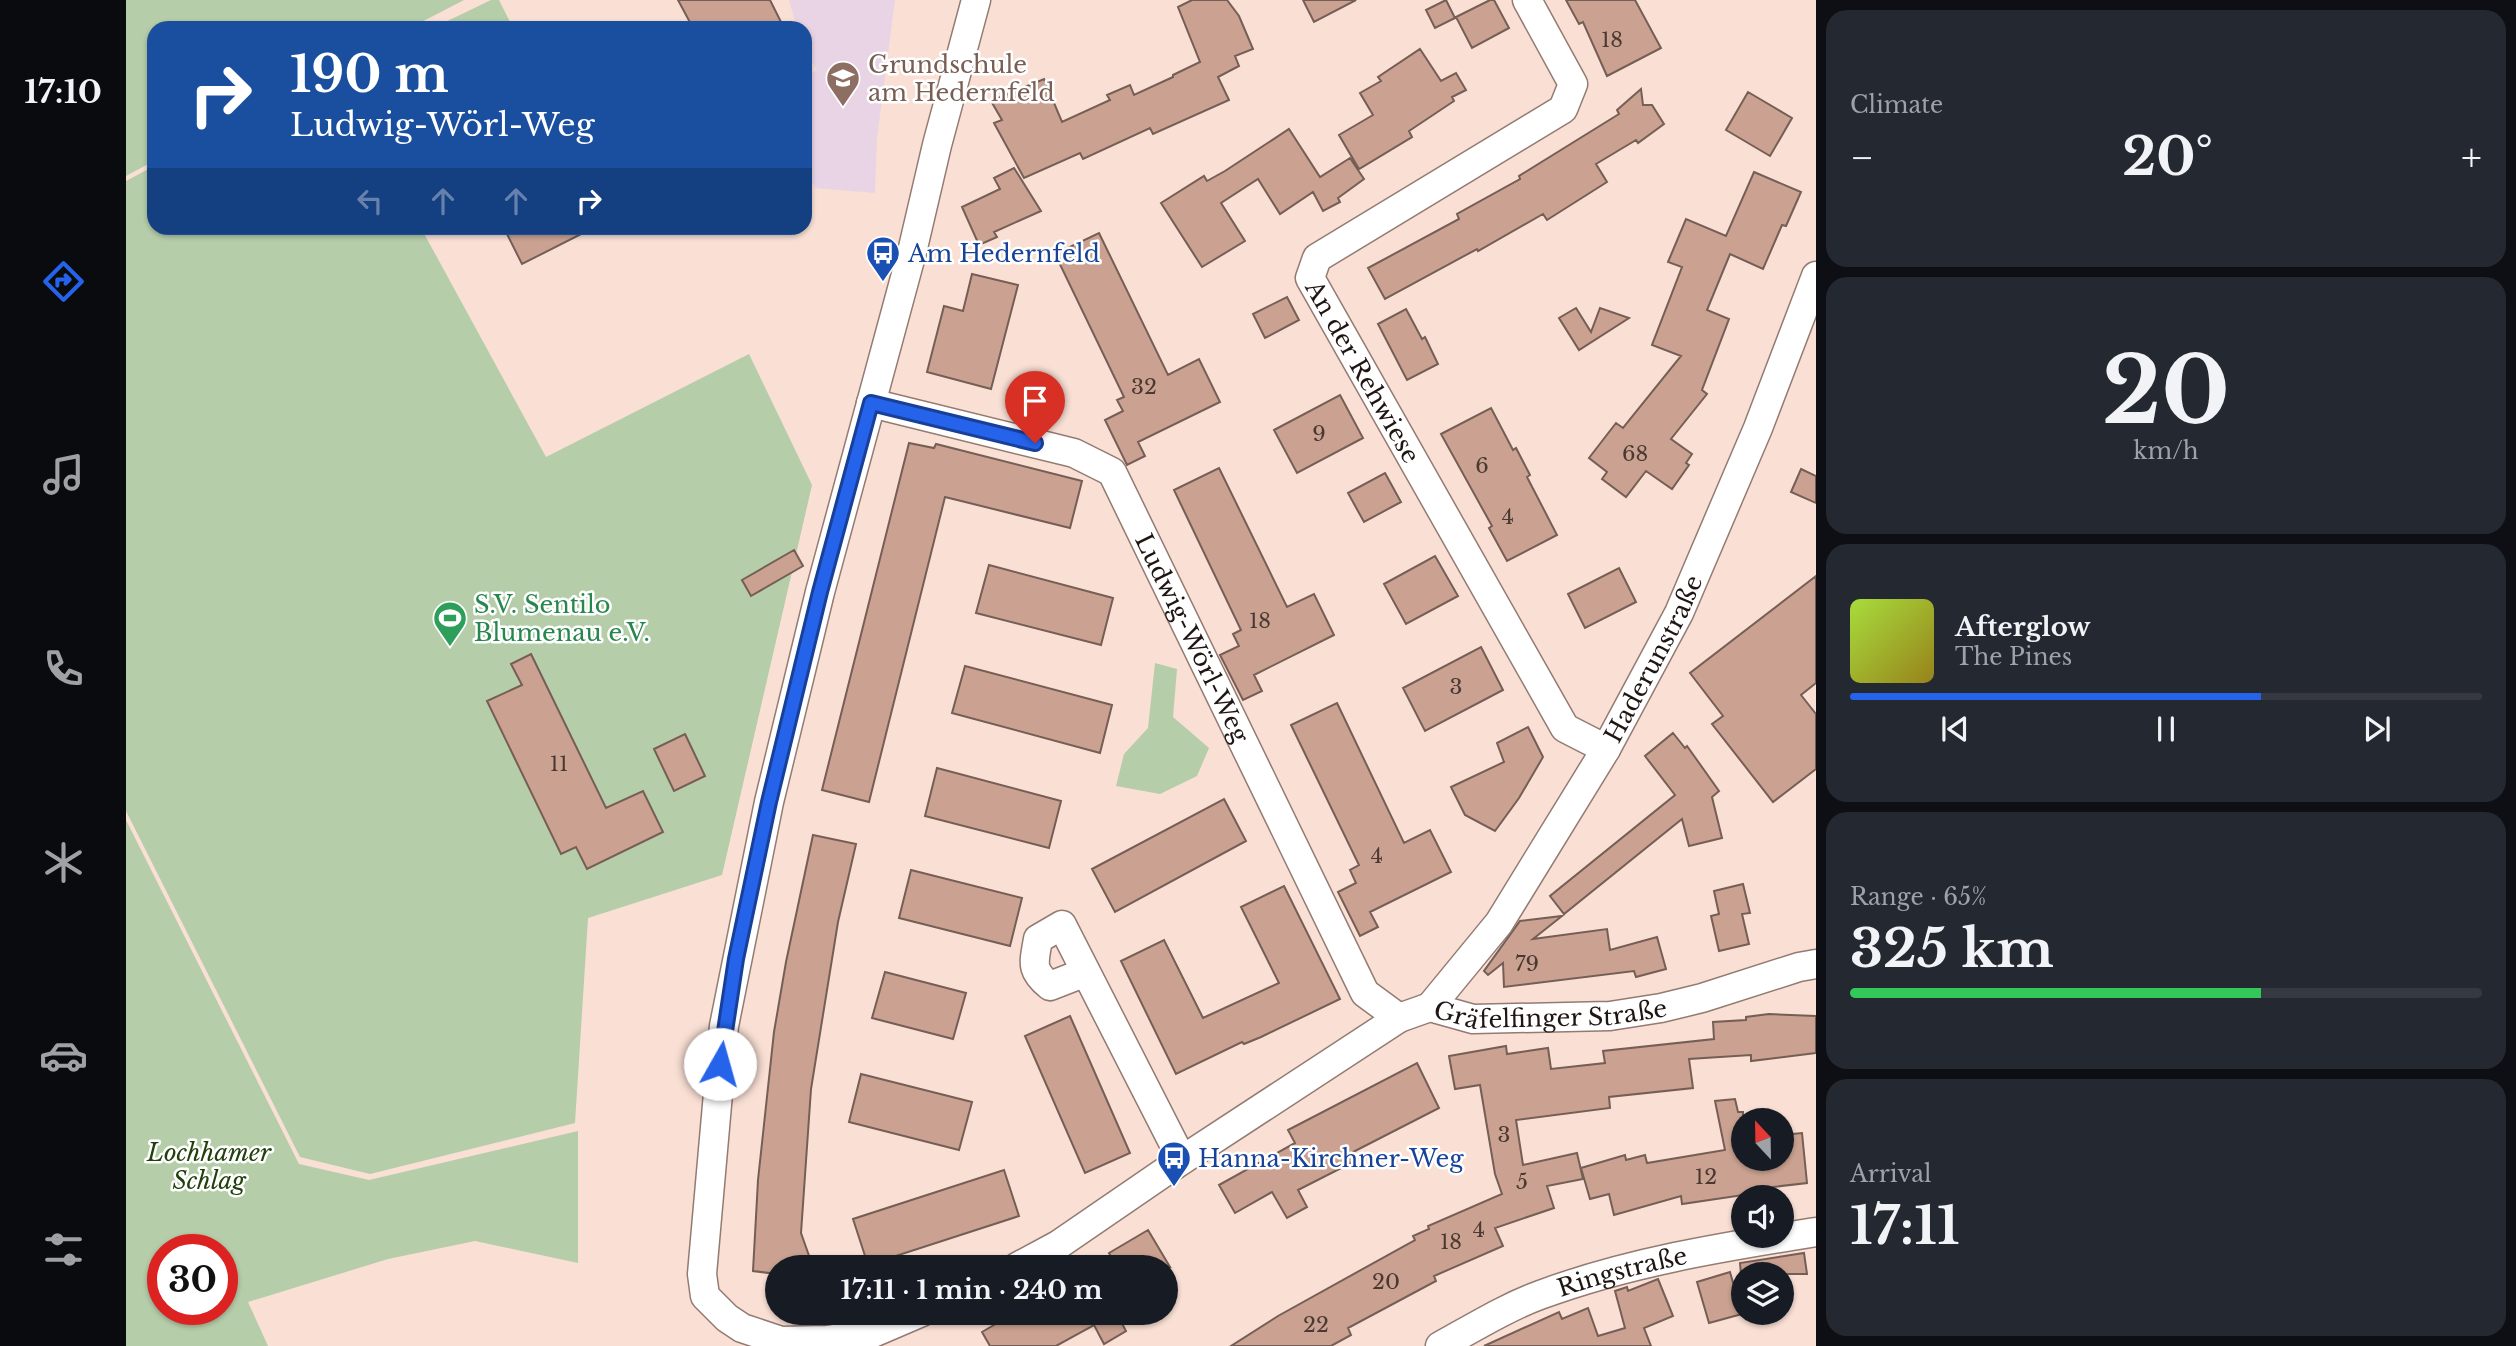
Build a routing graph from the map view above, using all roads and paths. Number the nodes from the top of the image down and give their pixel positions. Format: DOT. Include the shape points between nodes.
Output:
graph roads {
  1 [pos="976,0"];
  2 [pos="1527,0"];
  3 [pos="1816,276"];
  4 [pos="871,403"];
  5 [pos="1606,749"];
  6 [pos="1816,964"];
  7 [pos="1086,972"];
  8 [pos="1430,1007"];
  9 [pos="1399,1018"];
  10 [pos="1182,1160"];
  11 [pos="1816,1232"];
  12 [pos="1039,1255"];
  13 [pos="893,1325"];
  14 [pos="781,1343"];
  15 [pos="1440,1346"];
  1 -- 4 [label="street"];
  2 -- 5 [label="street, An der Rehwiese" via="1573,85 1563,109 1317,258 1310,278 1565,729"];
  3 -- 5 [label="street, Haderunstraße" via="1679,614"];
  4 -- 9 [label="street, Ludwig-Wörl-Weg" via="1074,453 1112,472 1365,993"];
  4 -- 14 [label="street" via="769,802 736,959 718,1083 702,1274 705,1296 742,1328"];
  5 -- 8 [label="street, Haderunstraße" via="1499,923"];
  6 -- 8 [label="street, Gräfelfinger Straße" via="1661,1008 1610,1016 1472,1019"];
  7 -- 10 [label="street"];
  8 -- 9 [label="street, Gräfelfinger Straße"];
  9 -- 10 [label="street, Gräfelfinger Straße"];
  10 -- 12 [label="street, Gräfelfinger Straße"];
  11 -- 15 [label="street, Ringstraße" via="1616,1271 1540,1295"];
  13 -- 14 [label="street" via="873,1334"];
}
